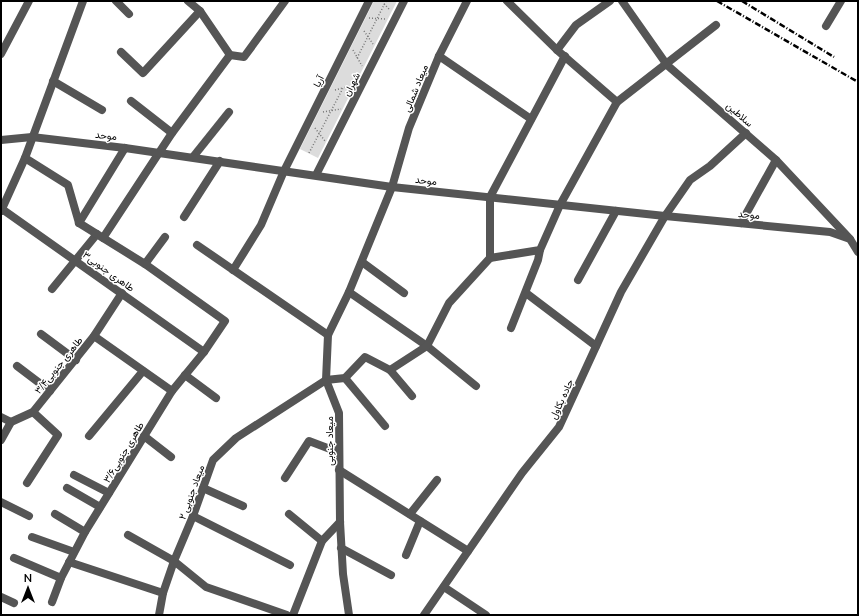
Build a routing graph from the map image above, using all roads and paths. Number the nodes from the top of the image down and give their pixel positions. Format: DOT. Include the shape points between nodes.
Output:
graph roads {
  1 [pos="29,1"];
  2 [pos="83,1"];
  3 [pos="116,1"];
  4 [pos="188,1"];
  5 [pos="285,1"];
  6 [pos="369,1"];
  7 [pos="386,1"];
  8 [pos="404,1"];
  9 [pos="467,1"];
  10 [pos="507,1"];
  11 [pos="610,1"];
  12 [pos="622,1"];
  13 [pos="841,1"];
  14 [pos="200,11"];
  15 [pos="129,14"];
  16 [pos="378,18"];
  17 [pos="394,19"];
  18 [pos="360,20"];
  19 [pos="716,25"];
  20 [pos="826,26"];
  21 [pos="368,36"];
  22 [pos="5,37"];
  23 [pos="349,42"];
  24 [pos="558,50"];
  25 [pos="378,51"];
  26 [pos="121,52"];
  27 [pos="1,54"];
  28 [pos="230,55"];
  29 [pos="439,56"];
  30 [pos="564,56"];
  31 [pos="357,58"];
  32 [pos="667,64"];
  33 [pos="366,75"];
  34 [pos="53,81"];
  35 [pos="362,84"];
  36 [pos="131,101"];
  37 [pos="617,102"];
  38 [pos="350,106"];
  39 [pos="102,110"];
  40 [pos="331,110"];
  41 [pos="229,112"];
  42 [pos="311,116"];
  43 [pos="531,119"];
  44 [pos="172,133"];
  45 [pos="319,133"];
  46 [pos="746,133"];
  47 [pos="32,137"];
  48 [pos="1,140"];
  49 [pos="125,148"];
  50 [pos="329,148"];
  51 [pos="159,152"];
  52 [pos="309,154"];
  53 [pos="193,157"];
  54 [pos="25,158"];
  55 [pos="776,160"];
  56 [pos="220,161"];
  57 [pos="284,171"];
  58 [pos="316,175"];
  59 [pos="392,187"];
  60 [pos="490,197"];
  61 [pos="560,205"];
  62 [pos="2,210"];
  63 [pos="616,211"];
  64 [pos="665,216"];
  65 [pos="184,217"];
  66 [pos="79,223"];
  67 [pos="741,223"];
  68 [pos="100,236"];
  69 [pos="165,237"];
  70 [pos="850,239"];
  71 [pos="197,245"];
  72 [pos="540,250"];
  73 [pos="858,252"];
  74 [pos="490,258"];
  75 [pos="75,259"];
  76 [pos="362,262"];
  77 [pos="146,264"];
  78 [pos="233,270"];
  79 [pos="578,280"];
  80 [pos="52,289"];
  81 [pos="350,292"];
  82 [pos="122,293"];
  83 [pos="404,293"];
  84 [pos="526,293"];
  85 [pos="511,328"];
  86 [pos="41,334"];
  87 [pos="328,335"];
  88 [pos="94,336"];
  89 [pos="427,346"];
  90 [pos="596,346"];
  91 [pos="204,352"];
  92 [pos="76,360"];
  93 [pos="17,366"];
  94 [pos="390,370"];
  95 [pos="143,371"];
  96 [pos="185,375"];
  97 [pos="345,378"];
  98 [pos="326,380"];
  99 [pos="476,386"];
  100 [pos="50,391"];
  101 [pos="172,391"];
  102 [pos="412,396"];
  103 [pos="216,398"];
  104 [pos="33,412"];
  105 [pos="1,417"];
  106 [pos="10,422"];
  107 [pos="385,426"];
  108 [pos="89,436"];
  109 [pos="144,436"];
  110 [pos="1,440"];
  111 [pos="338,452"];
  112 [pos="171,457"];
  113 [pos="339,470"];
  114 [pos="74,475"];
  115 [pos="285,478"];
  116 [pos="437,480"];
  117 [pos="27,482"];
  118 [pos="66,488"];
  119 [pos="203,488"];
  120 [pos="109,493"];
  121 [pos="1,502"];
  122 [pos="243,506"];
  123 [pos="100,507"];
  124 [pos="56,514"];
  125 [pos="289,514"];
  126 [pos="410,514"];
  127 [pos="30,516"];
  128 [pos="193,516"];
  129 [pos="420,521"];
  130 [pos="340,522"];
  131 [pos="85,532"];
  132 [pos="128,535"];
  133 [pos="32,537"];
  134 [pos="322,540"];
  135 [pos="341,548"];
  136 [pos="468,551"];
  137 [pos="74,552"];
  138 [pos="406,555"];
  139 [pos="14,558"];
  140 [pos="174,561"];
  141 [pos="69,562"];
  142 [pos="290,565"];
  143 [pos="391,575"];
  144 [pos="61,578"];
  145 [pos="444,587"];
  146 [pos="163,593"];
  147 [pos="1,597"];
  148 [pos="52,602"];
  149 [pos="14,603"];
  150 [pos="159,615"];
  151 [pos="287,615"];
  152 [pos="293,615"];
  153 [pos="349,615"];
  154 [pos="425,615"];
  155 [pos="486,615"];
  1 -- 22 [label="street"];
  2 -- 34 [label="street"];
  3 -- 15 [label="street"];
  4 -- 14 [label="street"];
  5 -- 28 [label="street" via="244,57"];
  6 -- 18 [label="street, آریا"];
  7 -- 16 [label="path"];
  8 -- 17 [label="street, شهران"];
  9 -- 29 [label="street, میعاد شمالی"];
  10 -- 24 [label="street"];
  11 -- 24 [label="street" via="576,25"];
  12 -- 32 [label="street, سلاطین"];
  13 -- 20 [label="street"];
  14 -- 26 [label="street" via="143,73"];
  14 -- 28 [label="street"];
  16 -- 17 [label="path"];
  16 -- 18 [label="path"];
  16 -- 21 [label="path"];
  17 -- 25 [label="street, شهران"];
  18 -- 21 [label="path"];
  18 -- 23 [label="street, آریا"];
  19 -- 32 [label="street"];
  21 -- 25 [label="path"];
  21 -- 31 [label="path"];
  22 -- 27 [label="street"];
  23 -- 31 [label="path"];
  23 -- 42 [label="street, آریا"];
  24 -- 30 [label="street"];
  25 -- 33 [label="street, شهران"];
  28 -- 44 [label="street"];
  29 -- 43 [label="street"];
  29 -- 59 [label="street, میعاد شمالی" via="409,128"];
  30 -- 37 [label="street"];
  30 -- 43 [label="street"];
  31 -- 33 [label="path"];
  32 -- 37 [label="street"];
  32 -- 46 [label="street, سلاطین"];
  33 -- 35 [label="street, شهران"];
  34 -- 39 [label="street"];
  34 -- 47 [label="street"];
  35 -- 38 [label="street, شهران"];
  35 -- 40 [label="path" via="343,88"];
  36 -- 44 [label="street"];
  37 -- 61 [label="street"];
  38 -- 40 [label="path"];
  38 -- 50 [label="street, شهران"];
  40 -- 42 [label="path"];
  40 -- 45 [label="path"];
  41 -- 53 [label="street"];
  42 -- 45 [label="path"];
  42 -- 57 [label="street, آریا"];
  43 -- 60 [label="street"];
  44 -- 51 [label="street"];
  45 -- 50 [label="path"];
  45 -- 52 [label="path"];
  46 -- 55 [label="street, سلاطین"];
  46 -- 64 [label="street, جاده بکاول" via="710,166 690,180"];
  47 -- 48 [label="street, موحد"];
  47 -- 49 [label="street, موحد"];
  47 -- 54 [label="street"];
  49 -- 51 [label="street, موحد"];
  49 -- 66 [label="street"];
  50 -- 58 [label="street, شهران"];
  51 -- 53 [label="street, موحد"];
  51 -- 68 [label="street"];
  53 -- 56 [label="street, موحد"];
  54 -- 62 [label="street"];
  54 -- 66 [label="street" via="68,185"];
  55 -- 67 [label="street"];
  55 -- 70 [label="street, سلاطین"];
  56 -- 57 [label="street, موحد"];
  56 -- 65 [label="street"];
  57 -- 58 [label="street, موحد"];
  57 -- 78 [label="street, آریا" via="261,225"];
  58 -- 59 [label="street, موحد"];
  59 -- 60 [label="street, موحد"];
  59 -- 76 [label="street, میعاد جنوبی"];
  60 -- 61 [label="street, موحد"];
  60 -- 74 [label="street"];
  61 -- 63 [label="street, موحد"];
  61 -- 72 [label="street"];
  62 -- 75 [label="street, طاهری جنوبی۳"];
  63 -- 64 [label="street, موحد"];
  63 -- 79 [label="street"];
  64 -- 67 [label="street, موحد"];
  64 -- 90 [label="street, جاده بکاول" via="621,292"];
  66 -- 68 [label="street"];
  67 -- 70 [label="street, موحد" via="830,232"];
  68 -- 75 [label="street"];
  68 -- 77 [label="street"];
  69 -- 77 [label="street"];
  70 -- 73 [label="street, سلاطین"];
  71 -- 78 [label="street"];
  72 -- 74 [label="street"];
  72 -- 84 [label="street"];
  74 -- 89 [label="street" via="449,303"];
  75 -- 80 [label="street"];
  75 -- 82 [label="street, طاهری جنوبی۳"];
  76 -- 81 [label="street, میعاد جنوبی"];
  76 -- 83 [label="street"];
  77 -- 91 [label="street, طاهری جنوبی۳/۶" via="225,321"];
  78 -- 87 [label="street"];
  81 -- 87 [label="street, میعاد جنوبی"];
  81 -- 89 [label="street"];
  82 -- 88 [label="street, طاهری جنوبی۳/۴"];
  82 -- 91 [label="street, طاهری جنوبی۳"];
  84 -- 85 [label="street"];
  84 -- 90 [label="street"];
  86 -- 92 [label="street"];
  87 -- 98 [label="street, میعاد جنوبی"];
  88 -- 92 [label="street, طاهری جنوبی۳/۴"];
  88 -- 95 [label="street"];
  89 -- 94 [label="street"];
  89 -- 99 [label="street"];
  90 -- 136 [label="street, جاده بکاول" via="559,427 522,473"];
  91 -- 96 [label="street, طاهری جنوبی۳/۶"];
  92 -- 100 [label="street, طاهری جنوبی۳/۴"];
  93 -- 100 [label="street"];
  94 -- 97 [label="street" via="365,357"];
  94 -- 102 [label="street"];
  95 -- 101 [label="street"];
  95 -- 108 [label="street"];
  96 -- 101 [label="street, طاهری جنوبی۳/۶"];
  96 -- 103 [label="street"];
  97 -- 98 [label="street"];
  97 -- 107 [label="street"];
  98 -- 111 [label="street, میعاد جنوبی" via="339,413"];
  98 -- 119 [label="street, میعاد جنوبی ۲" via="236,438 213,460"];
  100 -- 104 [label="street, طاهری جنوبی۳/۴"];
  101 -- 109 [label="street, طاهری جنوبی۳/۶"];
  104 -- 106 [label="street, طاهری جنوبی۳/۴"];
  104 -- 117 [label="street" via="58,435"];
  105 -- 106 [label="street"];
  106 -- 110 [label="street"];
  109 -- 112 [label="street"];
  109 -- 120 [label="street, طاهری جنوبی۳/۶"];
  111 -- 113 [label="street, میعاد جنوبی"];
  111 -- 115 [label="street" via="309,441"];
  113 -- 126 [label="street"];
  113 -- 130 [label="street, میعاد جنوبی"];
  114 -- 120 [label="street"];
  116 -- 126 [label="street"];
  118 -- 123 [label="street"];
  119 -- 122 [label="street"];
  119 -- 128 [label="street, میعاد جنوبی ۲"];
  120 -- 123 [label="street, طاهری جنوبی۳/۶"];
  121 -- 127 [label="street"];
  123 -- 131 [label="street, طاهری جنوبی۳/۶"];
  124 -- 131 [label="street"];
  125 -- 134 [label="street"];
  126 -- 129 [label="street"];
  128 -- 140 [label="street, میعاد جنوبی ۲"];
  128 -- 142 [label="street"];
  129 -- 136 [label="street"];
  129 -- 138 [label="street"];
  130 -- 134 [label="street"];
  130 -- 135 [label="street, میعاد جنوبی"];
  131 -- 137 [label="street, طاهری جنوبی۳/۶"];
  132 -- 140 [label="street"];
  133 -- 137 [label="street"];
  134 -- 152 [label="street"];
  135 -- 143 [label="street"];
  135 -- 153 [label="street, میعاد جنوبی"];
  136 -- 145 [label="street, جاده بکاول"];
  137 -- 141 [label="street, طاهری جنوبی۳/۶"];
  139 -- 144 [label="street"];
  140 -- 146 [label="street, میعاد جنوبی ۲"];
  140 -- 151 [label="street" via="206,586"];
  141 -- 144 [label="street, طاهری جنوبی۳/۶"];
  141 -- 146 [label="street"];
  144 -- 148 [label="street, طاهری جنوبی۳/۶"];
  145 -- 154 [label="street, جاده بکاول"];
  145 -- 155 [label="street"];
  146 -- 150 [label="street, میعاد جنوبی ۲"];
  147 -- 149 [label="street"];
}
